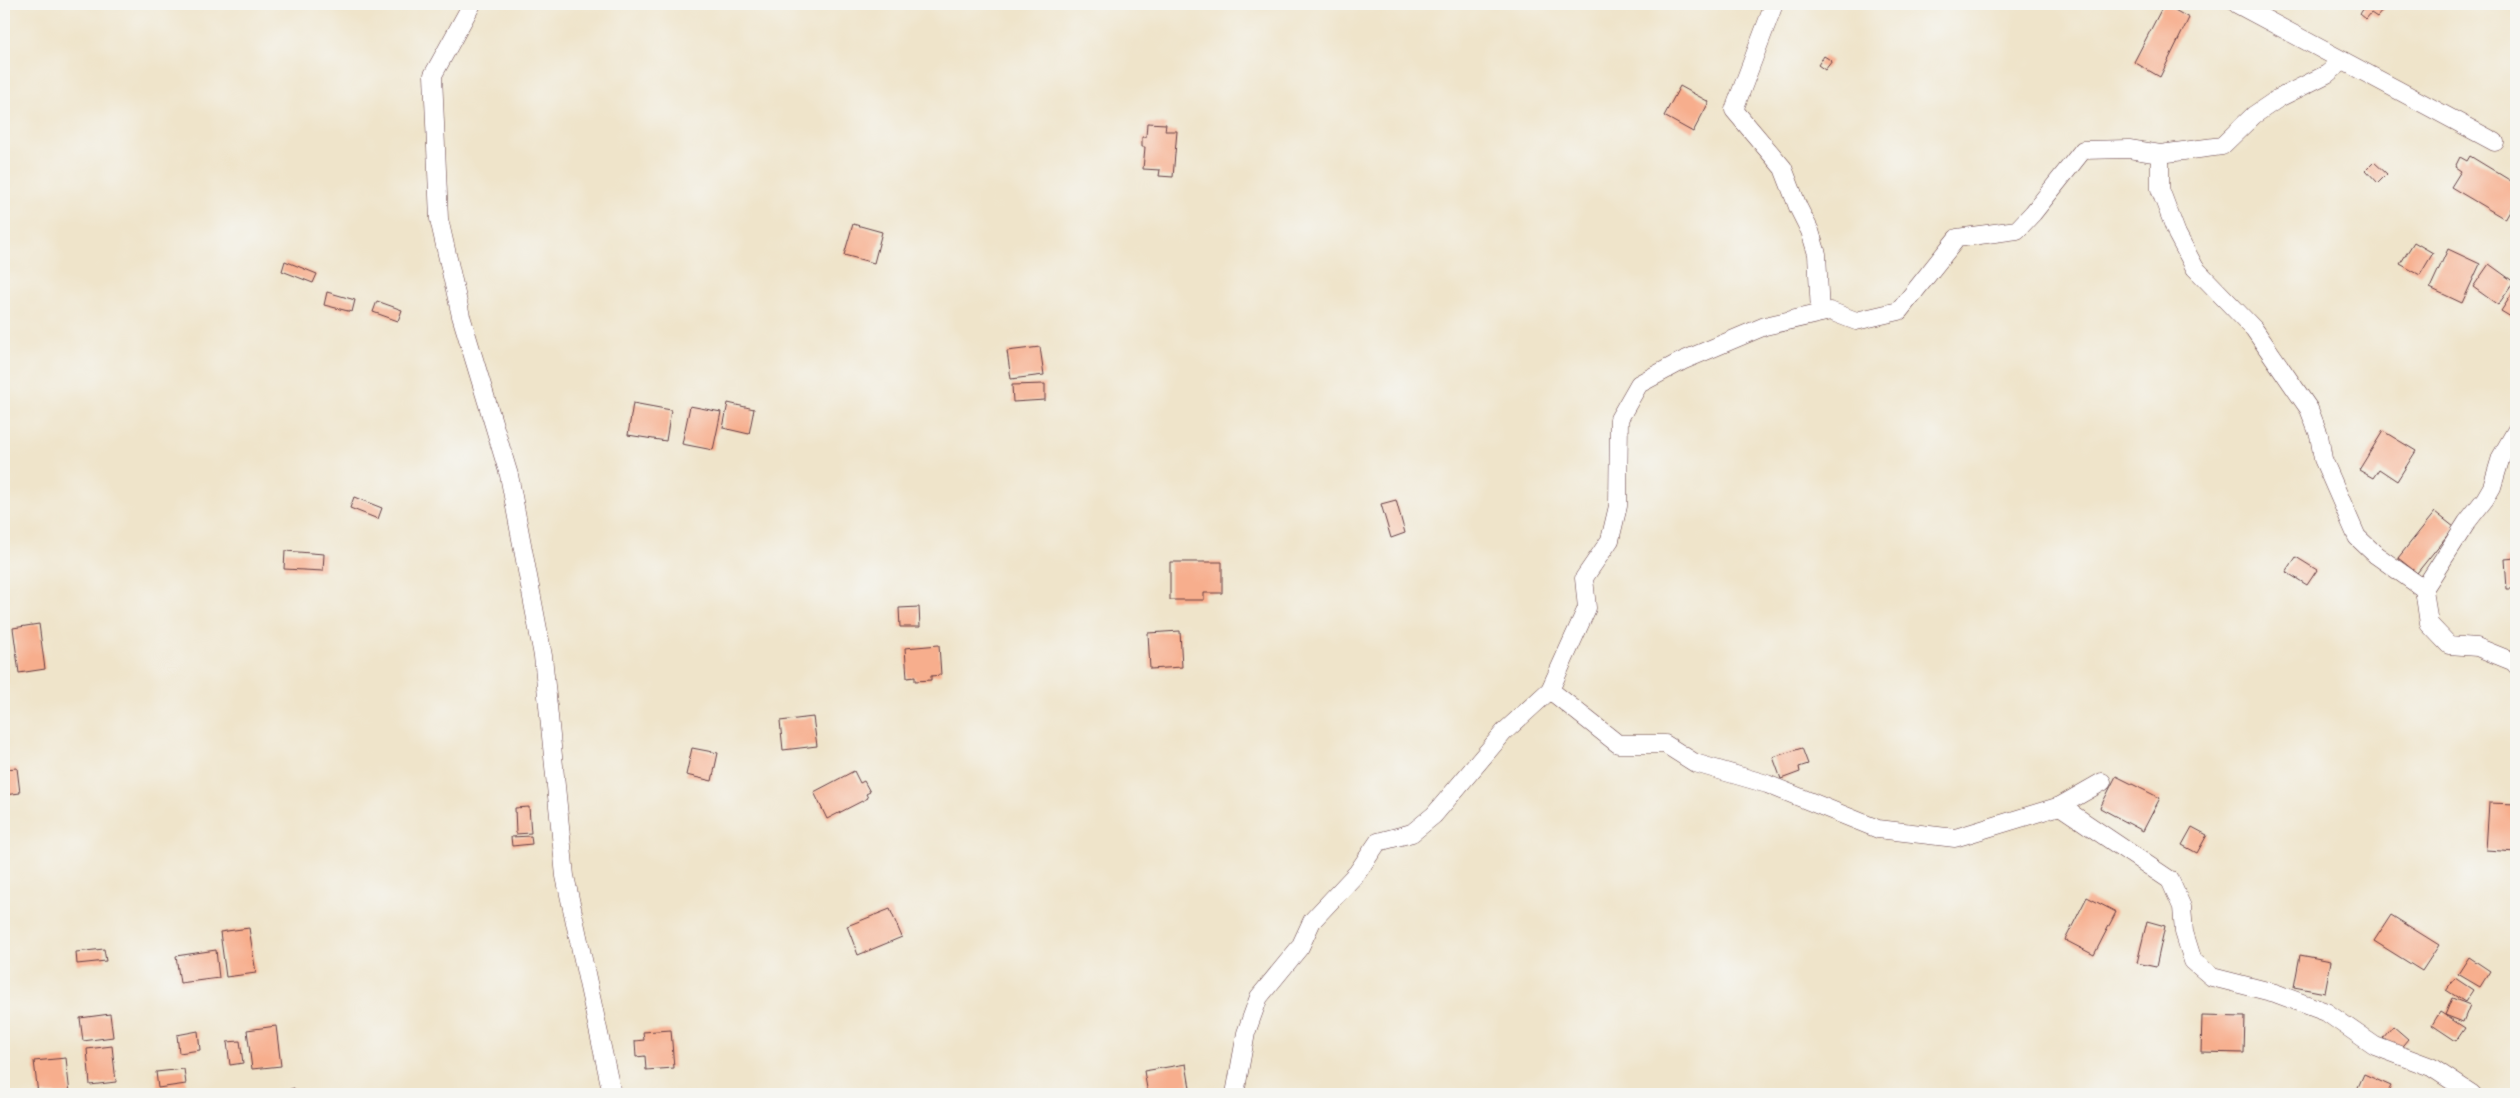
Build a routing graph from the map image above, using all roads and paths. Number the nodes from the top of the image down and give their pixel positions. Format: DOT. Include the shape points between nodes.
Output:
graph roads {
  1 [pos="472,4"];
  2 [pos="1774,4"];
  3 [pos="2238,4"];
  4 [pos="2343,61"];
  5 [pos="2495,142"];
  6 [pos="2160,154"];
  7 [pos="1820,313"];
  8 [pos="2516,431"];
  9 [pos="2424,589"];
  10 [pos="2516,666"];
  11 [pos="1550,690"];
  12 [pos="2102,782"];
  13 [pos="2060,806"];
  14 [pos="612,1094"];
  15 [pos="1235,1094"];
  16 [pos="2472,1094"];
  1 -- 14 [label="street" via="433,75 439,219 461,316 509,475 543,656 565,876"];
  2 -- 7 [label="street" via="1734,110 1783,168 1810,231 1817,254"];
  3 -- 4 [label="street"];
  4 -- 5 [label="street"];
  4 -- 6 [label="street" via="2328,74 2279,98 2254,115 2222,146"];
  6 -- 7 [label="street" via="2129,149 2083,150 2017,230 1957,238 1899,311 1856,321 1830,311"];
  6 -- 9 [label="street" via="2160,189 2177,234 2195,268 2254,329 2309,409 2319,435 2323,459 2357,537 2376,556"];
  7 -- 11 [label="street" via="1765,326 1682,361 1639,384 1619,419 1618,506 1610,540 1584,578 1587,608"];
  8 -- 9 [label="street" via="2501,457 2486,500 2467,522"];
  9 -- 10 [label="street" via="2429,624 2449,645 2477,647 2514,662"];
  11 -- 13 [label="street" via="1618,744 1665,744 1695,762 1767,784 1878,829 1955,838"];
  11 -- 15 [label="street" via="1504,732 1434,816 1412,834 1378,842 1357,873 1312,921 1300,947 1259,997 1246,1033"];
  12 -- 13 [label="street"];
  13 -- 16 [label="street" via="2170,880 2182,906 2184,932 2193,961 2212,977 2266,990 2326,1012 2375,1046 2431,1067"];
}
